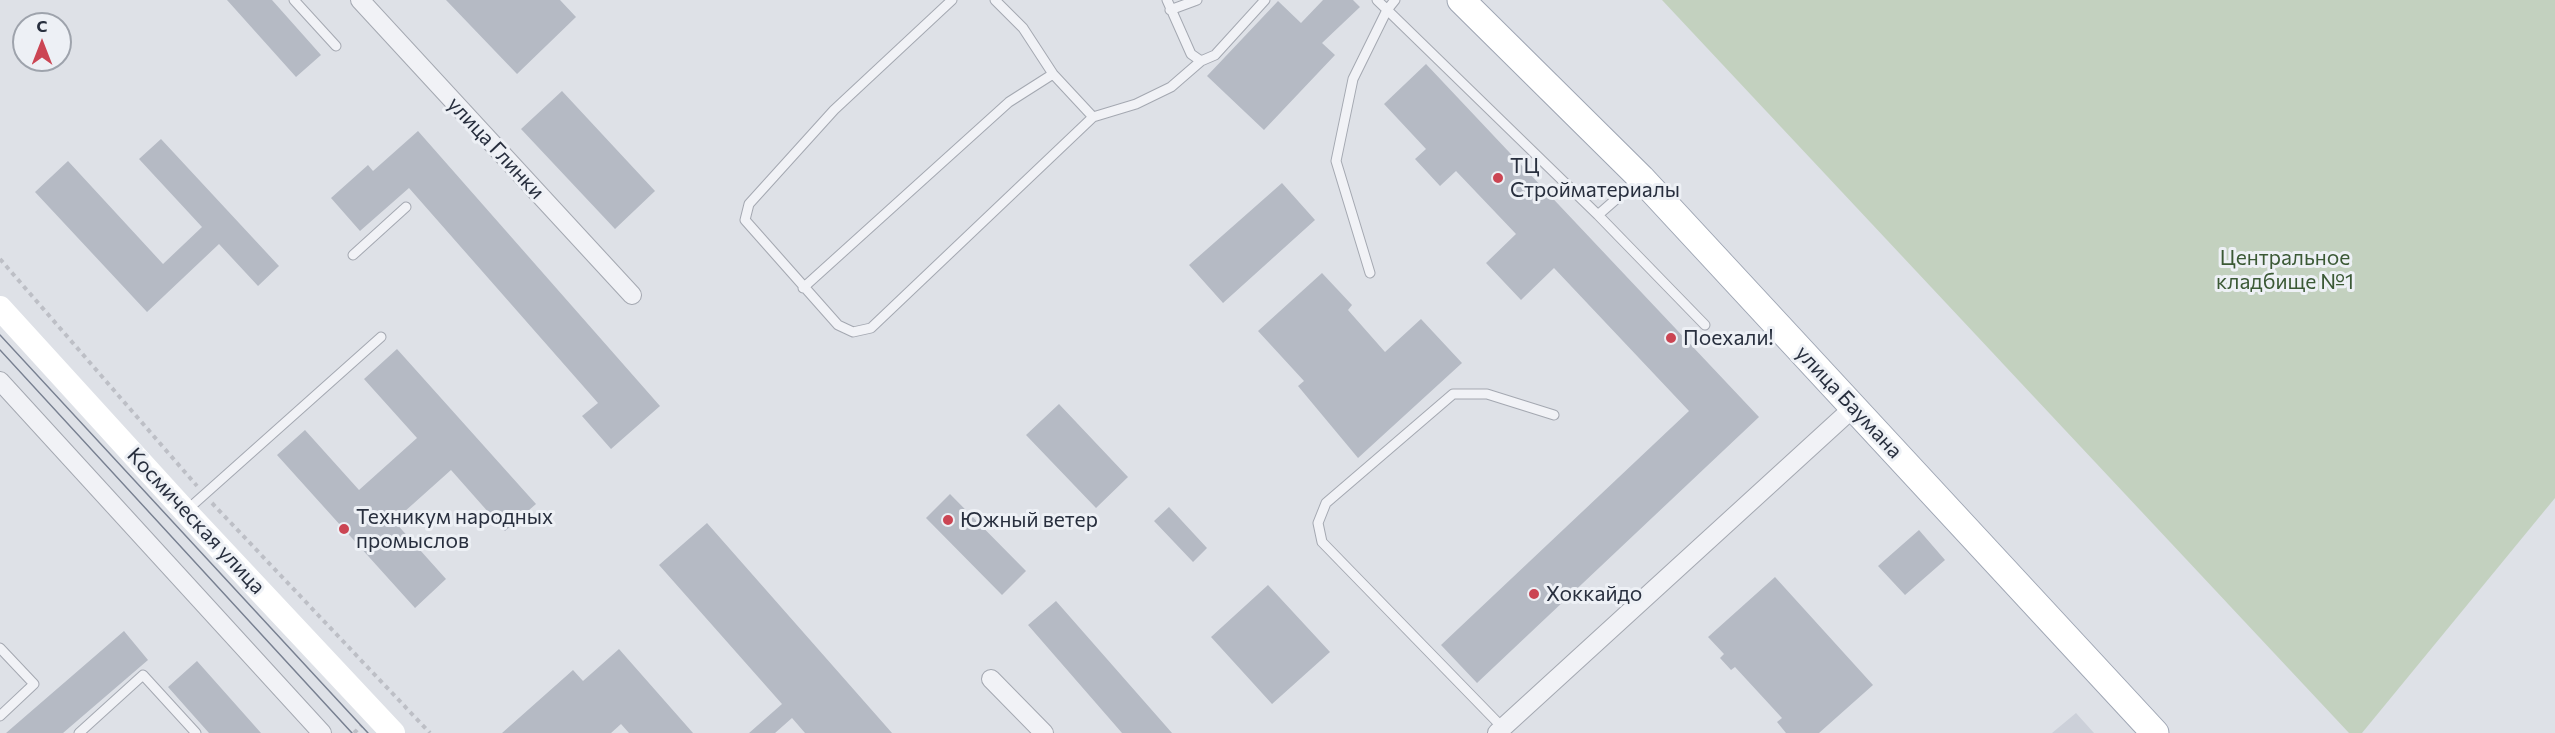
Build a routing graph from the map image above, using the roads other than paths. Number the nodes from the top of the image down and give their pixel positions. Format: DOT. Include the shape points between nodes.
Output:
graph roads {
  1 [pos="294,0"];
  2 [pos="360,0"];
  3 [pos="952,0"];
  4 [pos="995,0"];
  5 [pos="1167,0"];
  6 [pos="1197,0"];
  7 [pos="1265,0"];
  8 [pos="1377,0"];
  9 [pos="1395,0"];
  10 [pos="1461,0"];
  11 [pos="1170,10"];
  12 [pos="1387,10"];
  13 [pos="336,46"];
  14 [pos="1201,61"];
  15 [pos="1053,74"];
  16 [pos="1093,117"];
  17 [pos="1641,178"];
  18 [pos="406,207"];
  19 [pos="1598,215"];
  20 [pos="353,255"];
  21 [pos="1370,273"];
  22 [pos="803,288"];
  23 [pos="632,295"];
  24 [pos="0,308"];
  25 [pos="1705,325"];
  26 [pos="381,337"];
  27 [pos="0,381"];
  28 [pos="1854,407"];
  29 [pos="1554,415"];
  30 [pos="185,511"];
  31 [pos="0,648"];
  32 [pos="991,679"];
  33 [pos="0,716"];
  34 [pos="1500,730"];
  35 [pos="80,733"];
  36 [pos="196,733"];
  37 [pos="322,733"];
  38 [pos="393,733"];
  39 [pos="1044,733"];
  40 [pos="2155,733"];
  1 -- 13 [label="lane"];
  2 -- 23 [label="street, улица Глинки"];
  3 -- 22 [label="lane" via="834,110 749,204 745,220"];
  4 -- 15 [label="lane" via="1023,28"];
  5 -- 11 [label="lane"];
  6 -- 11 [label="lane"];
  7 -- 14 [label="lane" via="1215,55"];
  8 -- 12 [label="lane"];
  9 -- 12 [label="lane"];
  10 -- 17 [label="main road, улица Баумана"];
  11 -- 14 [label="lane" via="1191,54"];
  12 -- 19 [label="lane"];
  12 -- 21 [label="lane" via="1353,79 1336,161"];
  14 -- 16 [label="lane" via="1171,87 1136,104"];
  15 -- 16 [label="lane"];
  15 -- 22 [label="lane" via="1009,102"];
  16 -- 22 [label="lane" via="871,328 853,333 838,325"];
  17 -- 19 [label="lane"];
  17 -- 28 [label="main road, улица Баумана"];
  18 -- 20 [label="lane"];
  19 -- 25 [label="lane"];
  24 -- 30 [label="main road, Космическая улица"];
  26 -- 30 [label="lane"];
  27 -- 37 [label="street"];
  28 -- 34 [label="street"];
  28 -- 40 [label="main road, улица Баумана"];
  29 -- 34 [label="lane" via="1487,394 1453,394 1326,503 1318,523 1322,542"];
  30 -- 38 [label="main road, Космическая улица"];
  31 -- 33 [label="lane" via="34,684"];
  32 -- 39 [label="street"];
  35 -- 36 [label="lane" via="143,675"];
}
